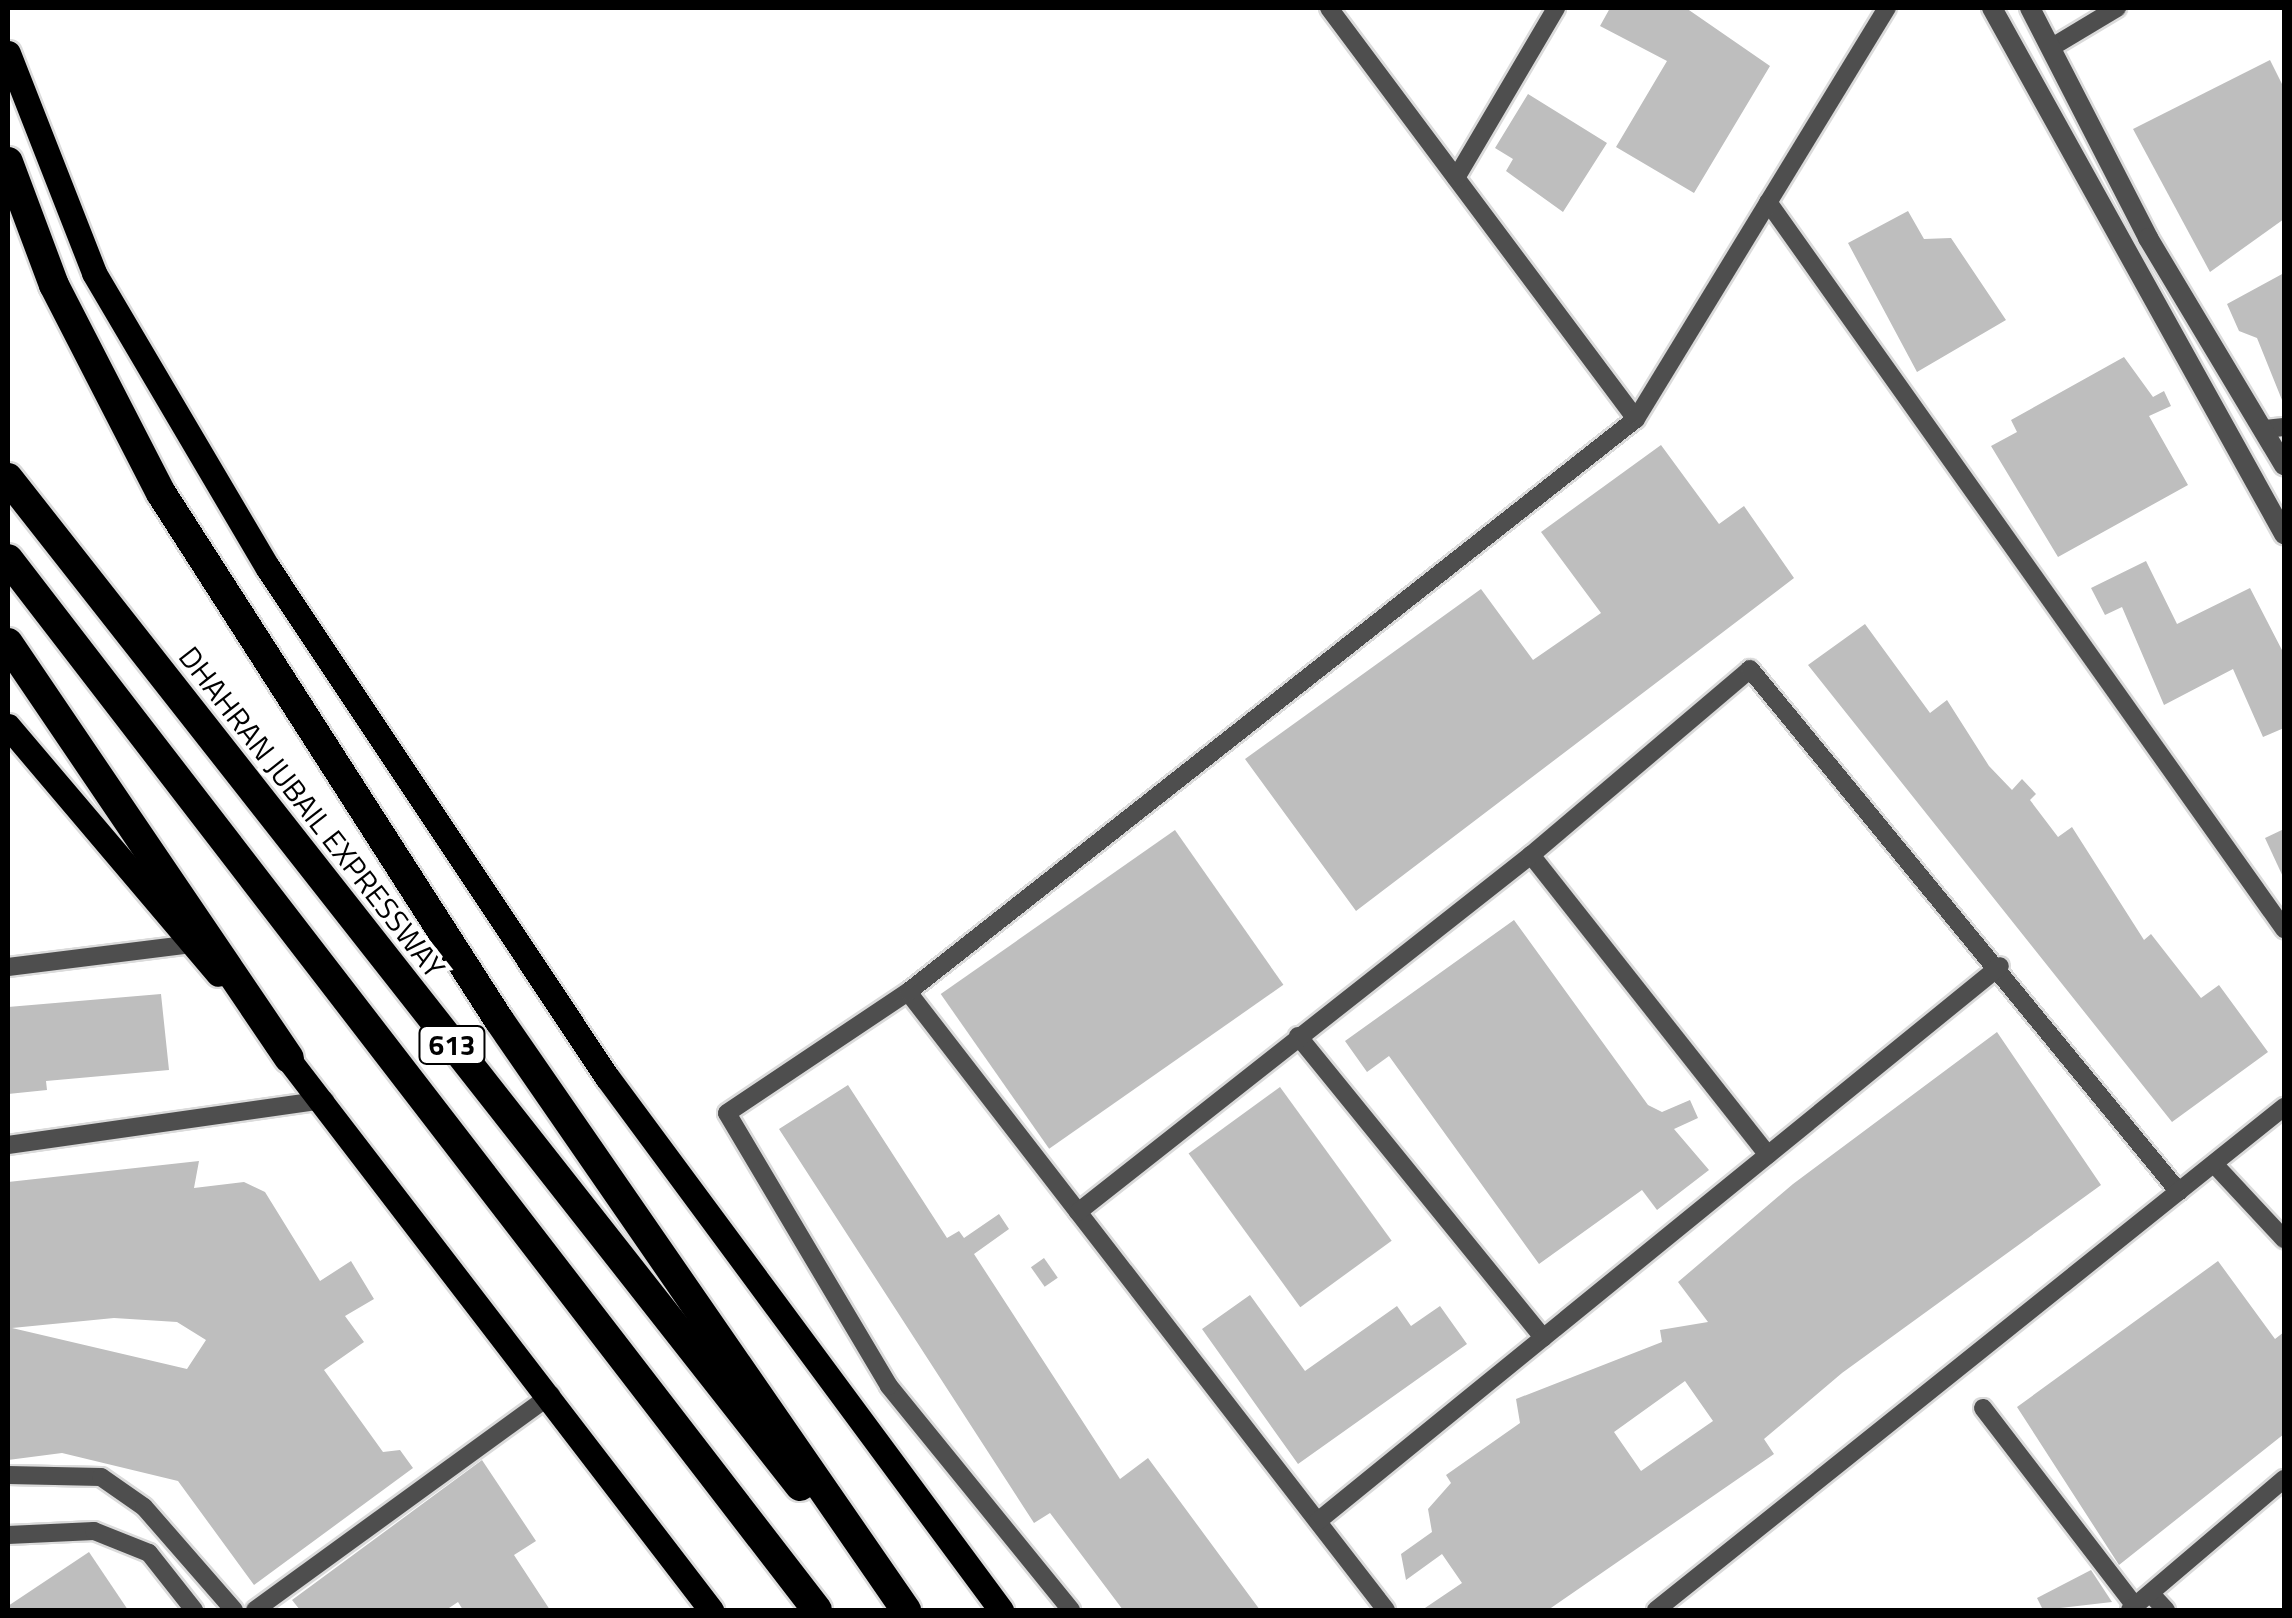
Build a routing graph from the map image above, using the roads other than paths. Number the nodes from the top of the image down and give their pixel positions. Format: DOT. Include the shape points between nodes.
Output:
graph roads {
  1 [pos="1329,8"];
  2 [pos="1556,8"];
  3 [pos="1887,8"];
  4 [pos="1992,8"];
  5 [pos="2030,8"];
  6 [pos="2117,8"];
  7 [pos="2052,47"];
  8 [pos="8,53"];
  9 [pos="8,162"];
  10 [pos="1456,178"];
  11 [pos="1768,202"];
  12 [pos="1636,419"];
  13 [pos="2275,428"];
  14 [pos="2284,465"];
  15 [pos="8,478"];
  16 [pos="2284,534"];
  17 [pos="8,558"];
  18 [pos="8,643"];
  19 [pos="8,726"];
  20 [pos="1532,856"];
  21 [pos="2284,930"];
  22 [pos="192,944"];
  23 [pos="8,966"];
  24 [pos="2000,966"];
  25 [pos="908,992"];
  26 [pos="1298,1036"];
  27 [pos="289,1058"];
  28 [pos="325,1100"];
  29 [pos="2284,1107"];
  30 [pos="8,1145"];
  31 [pos="1768,1154"];
  32 [pos="2214,1164"];
  33 [pos="2178,1192"];
  34 [pos="1078,1212"];
  35 [pos="2284,1239"];
  36 [pos="1543,1338"];
  37 [pos="550,1394"];
  38 [pos="1983,1408"];
  39 [pos="8,1475"];
  40 [pos="2284,1479"];
  41 [pos="1318,1522"];
  42 [pos="8,1535"];
  43 [pos="2151,1594"];
  44 [pos="186,1608"];
  45 [pos="2132,1608"];
  46 [pos="234,1610"];
  47 [pos="255,1610"];
  48 [pos="711,1610"];
  49 [pos="817,1610"];
  50 [pos="898,1610"];
  51 [pos="906,1610"];
  52 [pos="1002,1610"];
  53 [pos="1071,1610"];
  54 [pos="1386,1610"];
  55 [pos="1656,1610"];
  56 [pos="2166,1610"];
  1 -- 10 [label="street"];
  2 -- 10 [label="street"];
  3 -- 11 [label="street"];
  4 -- 16 [label="street"];
  5 -- 7 [label="street"];
  6 -- 7 [label="street"];
  7 -- 13 [label="street" via="2148,238"];
  8 -- 52 [label="main road" via="94,273 268,568 608,1077"];
  9 -- 51 [label="highway" via="54,285 160,492 499,1020"];
  10 -- 12 [label="street"];
  11 -- 12 [label="street"];
  11 -- 21 [label="street"];
  12 -- 25 [label="street"];
  13 -- 14 [label="street"];
  15 -- 50 [label="highway, DHAHRAN JUBAIL EXPRESSWAY / 613"];
  17 -- 49 [label="highway, 613"];
  18 -- 27 [label="highway"];
  19 -- 22 [label="main road"];
  20 -- 24 [label="street" via="1750,669"];
  20 -- 26 [label="street"];
  20 -- 31 [label="street"];
  22 -- 23 [label="street"];
  22 -- 27 [label="main road"];
  24 -- 31 [label="street"];
  24 -- 33 [label="street"];
  25 -- 34 [label="street"];
  25 -- 53 [label="street" via="726,1114 888,1386"];
  26 -- 34 [label="street"];
  26 -- 36 [label="street"];
  27 -- 28 [label="main road"];
  28 -- 30 [label="street"];
  28 -- 37 [label="main road"];
  29 -- 32 [label="street"];
  31 -- 36 [label="street"];
  32 -- 33 [label="street"];
  32 -- 35 [label="street"];
  33 -- 55 [label="street"];
  34 -- 41 [label="street"];
  36 -- 41 [label="street"];
  37 -- 47 [label="street"];
  37 -- 48 [label="main road"];
  38 -- 45 [label="street"];
  39 -- 46 [label="street" via="101,1478 144,1507"];
  40 -- 43 [label="street"];
  41 -- 54 [label="street"];
  42 -- 44 [label="street" via="94,1531 149,1553"];
  43 -- 45 [label="street"];
  43 -- 56 [label="street"];
}
